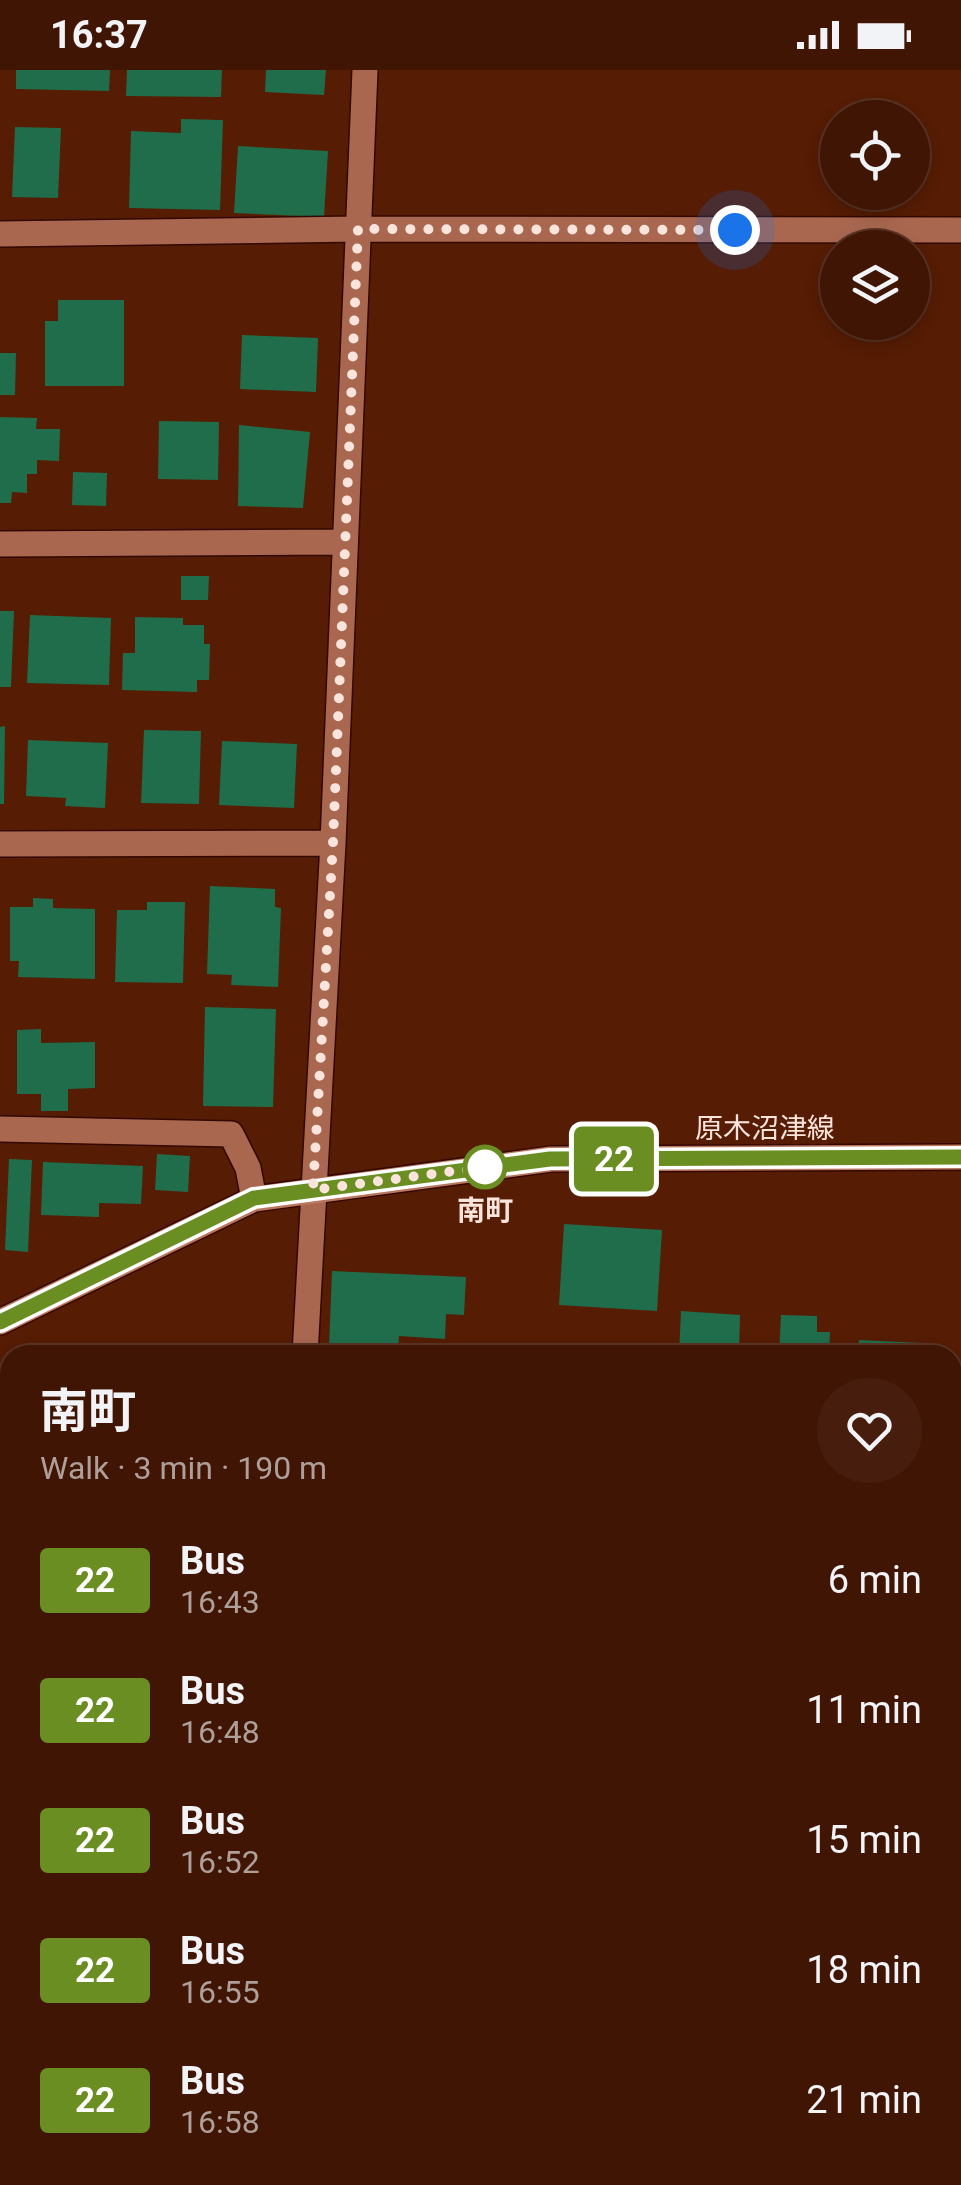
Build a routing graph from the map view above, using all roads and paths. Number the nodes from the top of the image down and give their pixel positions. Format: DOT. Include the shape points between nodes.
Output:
graph roads {
  1 [pos="364,70"];
  2 [pos="358,229"];
  3 [pos="961,230"];
  4 [pos="0,234"];
  5 [pos="344,542"];
  6 [pos="0,544"];
  7 [pos="333,843"];
  8 [pos="0,844"];
  9 [pos="0,1129"];
  10 [pos="961,1157"];
  11 [pos="313,1190"];
  12 [pos="254,1198"];
  13 [pos="0,1322"];
  14 [pos="305,1345"];
  1 -- 2 [label="street"];
  2 -- 3 [label="street"];
  2 -- 4 [label="street"];
  2 -- 5 [label="street"];
  5 -- 6 [label="street"];
  5 -- 7 [label="street"];
  7 -- 8 [label="street"];
  7 -- 11 [label="street"];
  9 -- 12 [label="street" via="232,1134"];
  10 -- 11 [label="main road, 原木沼津線" via="550,1159"];
  11 -- 12 [label="main road, 原木沼津線"];
  11 -- 14 [label="street"];
  12 -- 13 [label="main road, 原木沼津線"];
}
